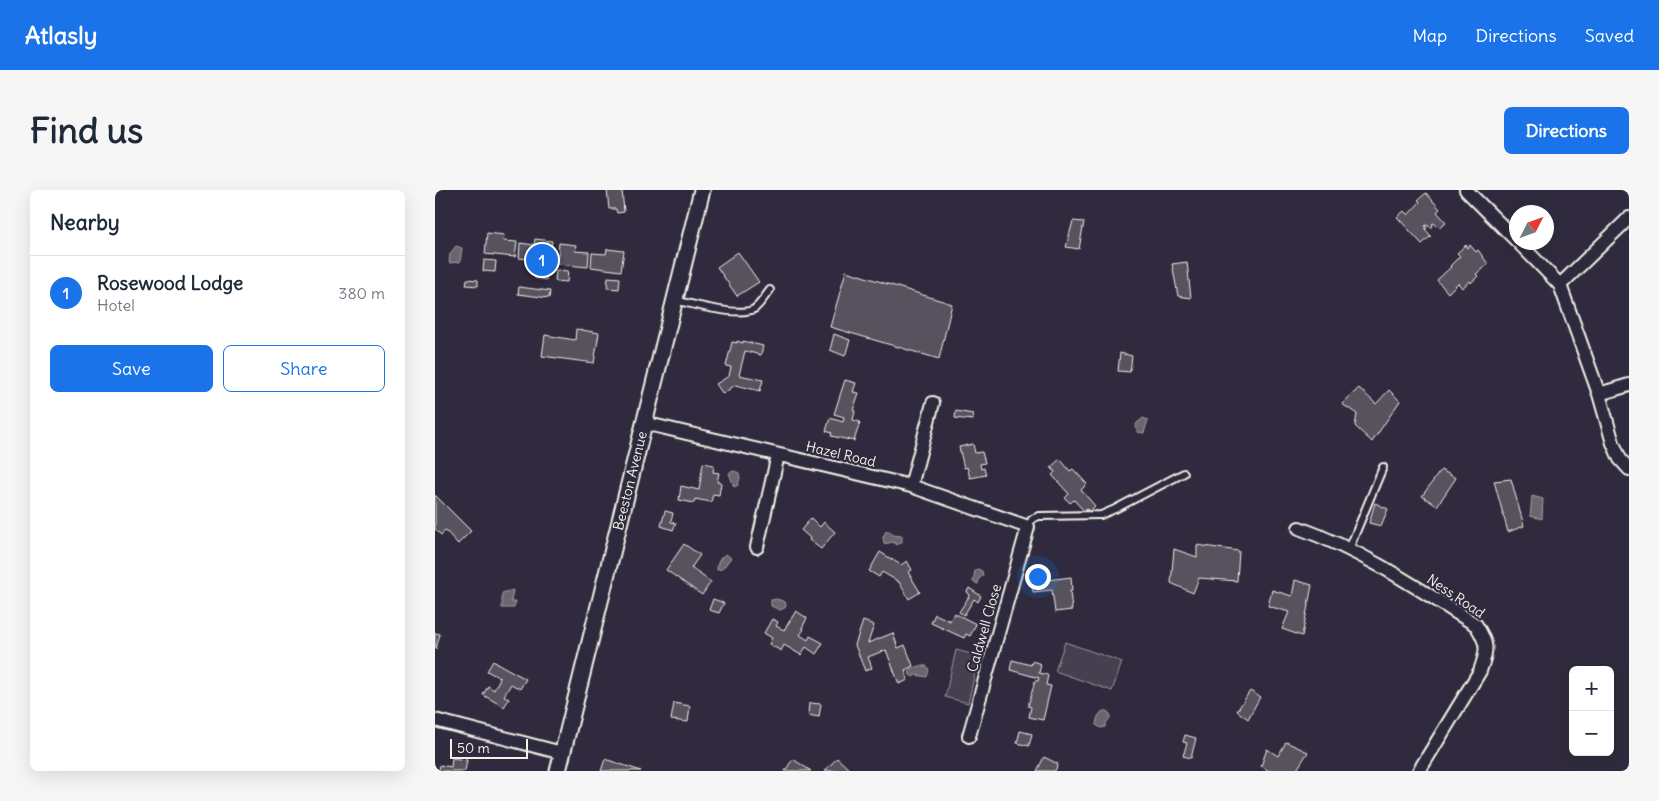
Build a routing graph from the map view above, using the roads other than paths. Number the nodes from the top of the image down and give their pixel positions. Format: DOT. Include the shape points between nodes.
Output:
graph roads {
  1 [pos="702,190"];
  2 [pos="1466,190"];
  3 [pos="1629,218"];
  4 [pos="1509,234"];
  5 [pos="1525,250"];
  6 [pos="1560,284"];
  7 [pos="769,290"];
  8 [pos="675,300"];
  9 [pos="1629,385"];
  10 [pos="1599,394"];
  11 [pos="933,403"];
  12 [pos="644,423"];
  13 [pos="777,454"];
  14 [pos="1383,467"];
  15 [pos="1629,469"];
  16 [pos="1184,473"];
  17 [pos="911,486"];
  18 [pos="1028,527"];
  19 [pos="1299,528"];
  20 [pos="757,547"];
  21 [pos="1349,549"];
  22 [pos="435,720"];
  23 [pos="969,736"];
  24 [pos="562,754"];
  25 [pos="558,771"];
  26 [pos="1419,771"];
  1 -- 8 [label="street, Beeston Avenue"];
  2 -- 4 [label="street"];
  3 -- 6 [label="street"];
  5 -- 6 [label="street"];
  6 -- 10 [label="street"];
  7 -- 8 [label="lane" via="754,309 745,310 702,308"];
  8 -- 12 [label="street, Beeston Avenue"];
  9 -- 10 [label="street"];
  10 -- 15 [label="street" via="1613,443"];
  11 -- 17 [label="street"];
  12 -- 13 [label="street, Hazel Road"];
  12 -- 24 [label="street, Beeston Avenue"];
  13 -- 17 [label="street, Hazel Road"];
  13 -- 20 [label="street"];
  14 -- 21 [label="lane"];
  16 -- 18 [label="lane" via="1101,515 1039,516 1032,519"];
  17 -- 18 [label="street, Hazel Road"];
  18 -- 23 [label="street, Caldwell Close"];
  19 -- 21 [label="street, Ness Road"];
  21 -- 26 [label="street, Ness Road" via="1476,625 1485,640 1485,656 1480,671"];
  22 -- 24 [label="street"];
  24 -- 25 [label="street, Beeston Avenue"];
}
